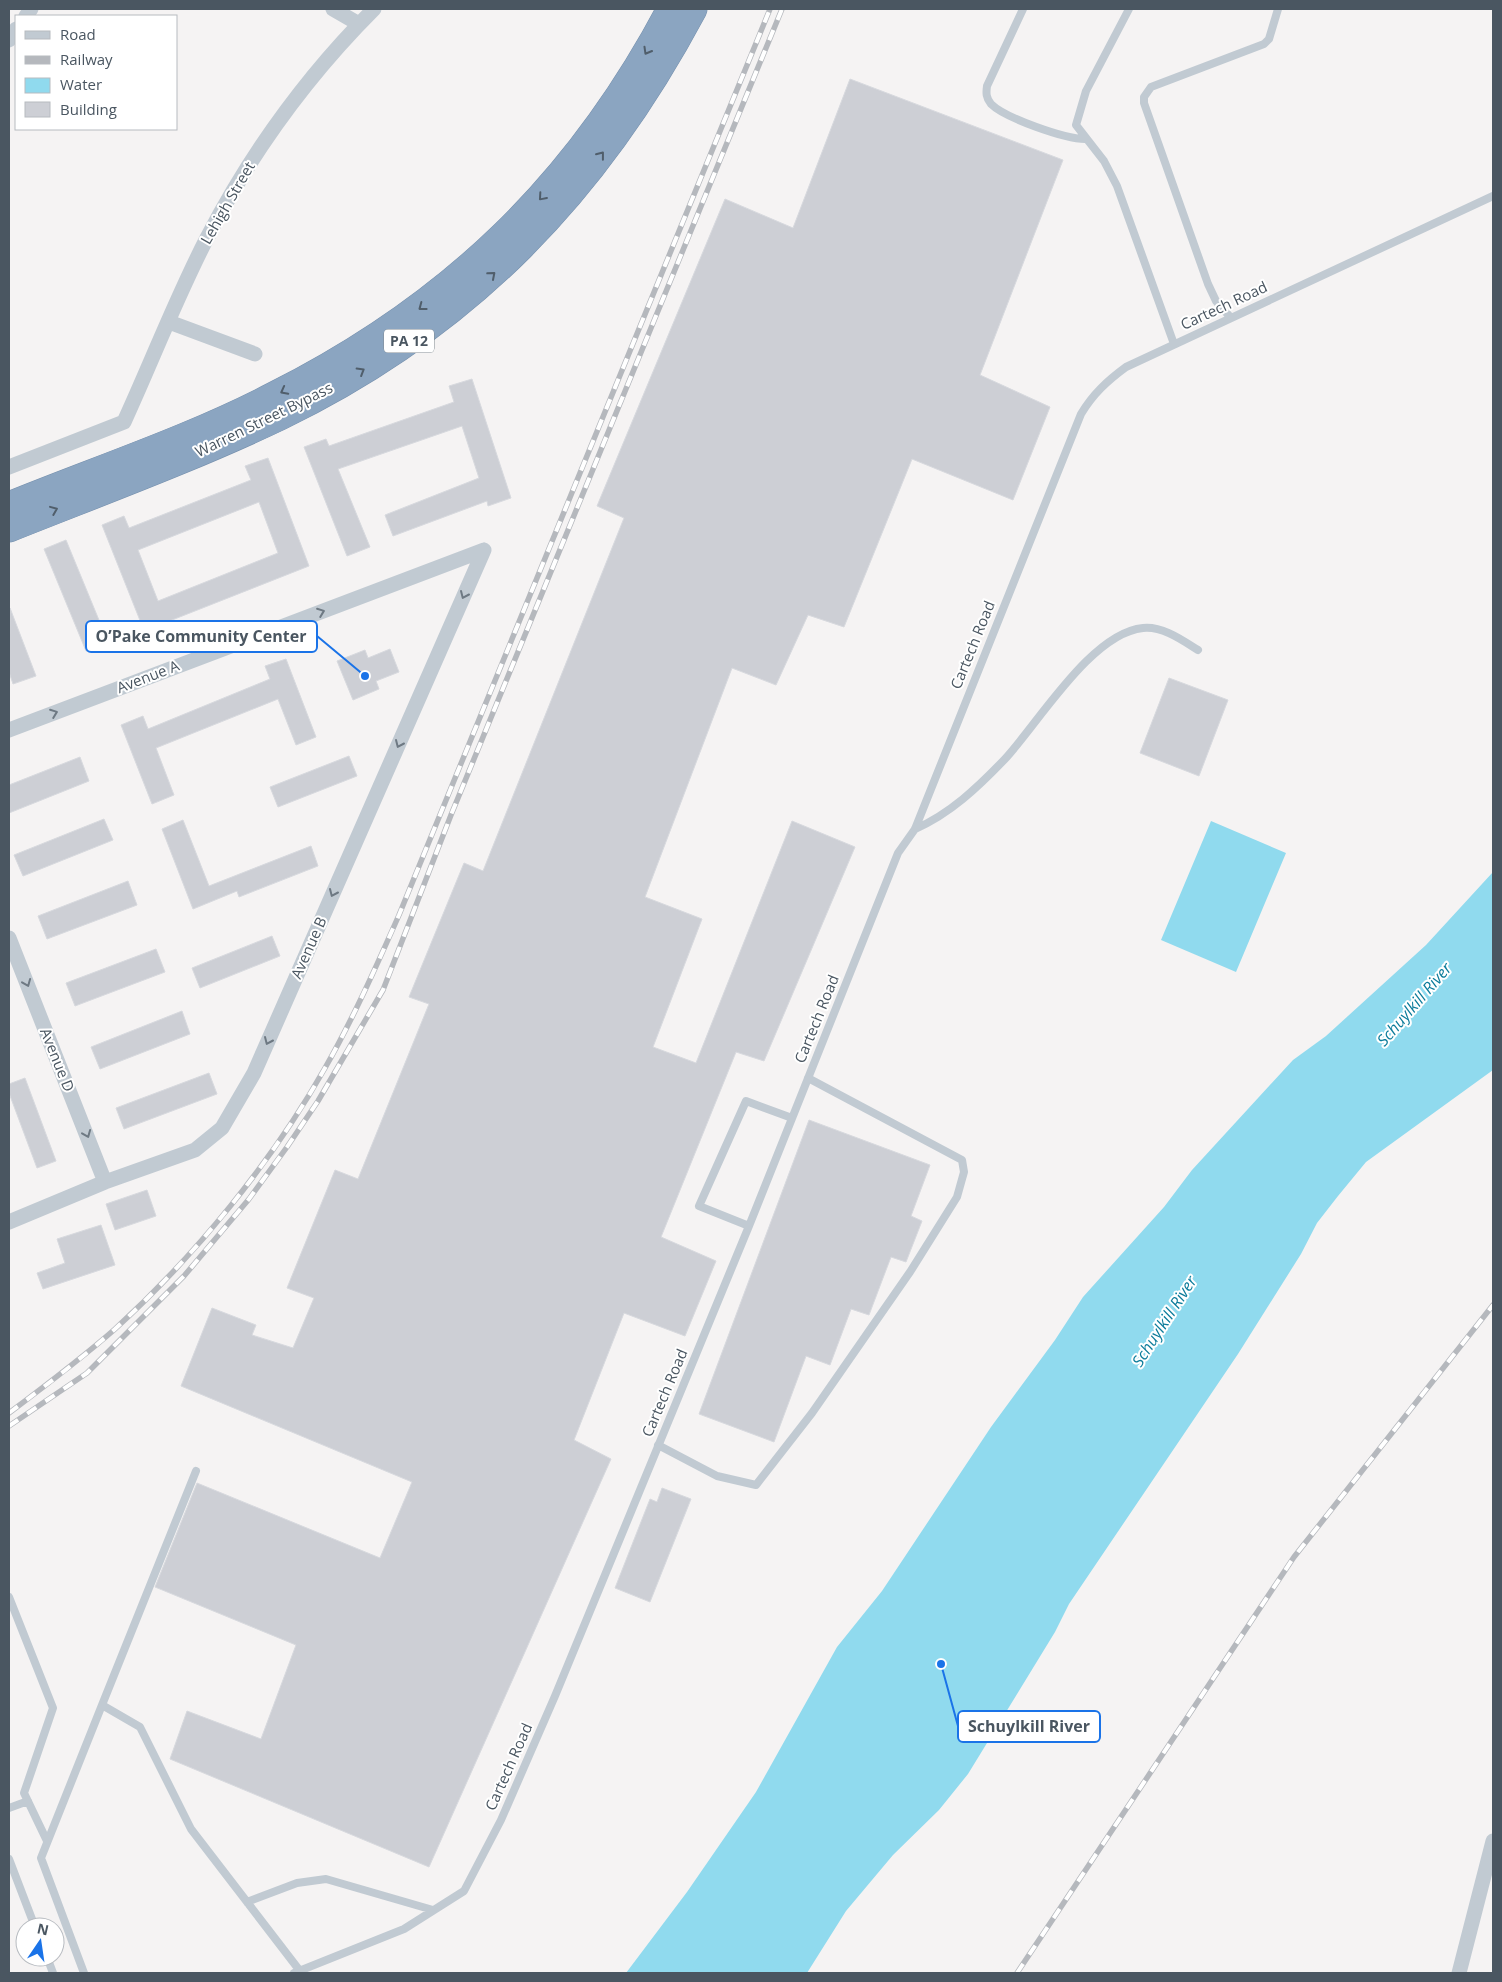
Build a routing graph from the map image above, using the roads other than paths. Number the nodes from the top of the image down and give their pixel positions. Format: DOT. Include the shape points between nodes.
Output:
graph roads {
  1 [pos="334,9"];
  2 [pos="374,9"];
  3 [pos="671,9"];
  4 [pos="694,9"];
  5 [pos="1023,9"];
  6 [pos="1129,9"];
  7 [pos="1278,9"];
  8 [pos="359,24"];
  9 [pos="1085,139"];
  10 [pos="1493,196"];
  11 [pos="1231,318"];
  12 [pos="169,322"];
  13 [pos="1174,344"];
  14 [pos="255,354"];
  15 [pos="9,467"];
  16 [pos="9,506"];
  17 [pos="9,528"];
  18 [pos="484,550"];
  19 [pos="1198,650"];
  20 [pos="9,730"];
  21 [pos="915,828"];
  22 [pos="9,938"];
  23 [pos="808,1078"];
  24 [pos="792,1118"];
  25 [pos="105,1182"];
  26 [pos="9,1222"];
  27 [pos="749,1226"];
  28 [pos="658,1445"];
  29 [pos="196,1471"];
  30 [pos="9,1597"];
  31 [pos="102,1705"];
  32 [pos="28,1801"];
  33 [pos="9,1808"];
  34 [pos="47,1841"];
  35 [pos="1493,1841"];
  36 [pos="9,1858"];
  37 [pos="247,1902"];
  38 [pos="433,1910"];
  39 [pos="31,1917"];
  40 [pos="297,1972"];
  41 [pos="84,1973"];
  42 [pos="1459,1973"];
  1 -- 8 [label="street"];
  2 -- 8 [label="street, Lehigh Street"];
  3 -- 16 [label="highway, Warren Street Bypass / PA 12, one-way" via="610,109 554,182 493,248 422,306 346,357 272,398"];
  17 -- 4 [label="highway, Warren Street Bypass / PA 12, one-way" via="191,456 281,416 363,370 435,323 507,262 570,195 636,107"];
  5 -- 9 [label="lane" via="987,86 986,96 1000,111 1060,136"];
  6 -- 9 [label="lane" via="1086,91 1076,125"];
  7 -- 11 [label="lane" via="1269,39 1264,44 1151,87 1144,97 1208,284 1216,301"];
  8 -- 12 [label="street, Lehigh Street" via="293,103 243,175 206,240"];
  9 -- 13 [label="lane" via="1104,161 1117,186"];
  10 -- 11 [label="lane, Cartech Road"];
  11 -- 13 [label="lane, Cartech Road"];
  12 -- 14 [label="street"];
  12 -- 15 [label="street, Lehigh Street" via="124,422"];
  13 -- 21 [label="lane, Cartech Road" via="1126,366 1098,390 1080,414"];
  20 -- 18 [label="street, Avenue A, one-way"];
  18 -- 25 [label="street, Avenue B, one-way" via="254,1073 222,1128 196,1150"];
  19 -- 21 [label="lane" via="1172,634 1145,628 1112,640 1085,663 1005,759 943,815"];
  21 -- 23 [label="lane, Cartech Road" via="898,853"];
  22 -- 25 [label="street, Avenue D, one-way"];
  23 -- 24 [label="lane, Cartech Road"];
  23 -- 28 [label="lane" via="962,1160 964,1172 957,1196 854,1354 756,1485 718,1476"];
  24 -- 27 [label="lane, Cartech Road"];
  24 -- 27 [label="lane" via="746,1101 699,1206"];
  25 -- 26 [label="street, Avenue B"];
  27 -- 28 [label="lane, Cartech Road"];
  28 -- 38 [label="lane, Cartech Road" via="501,1820 464,1890"];
  29 -- 31 [label="lane"];
  30 -- 32 [label="lane" via="53,1708 24,1793"];
  31 -- 34 [label="lane"];
  31 -- 37 [label="lane" via="140,1727 191,1829"];
  32 -- 33 [label="lane"];
  32 -- 34 [label="lane"];
  34 -- 41 [label="lane" via="40,1858"];
  35 -- 42 [label="street"];
  36 -- 39 [label="lane"];
  37 -- 38 [label="lane" via="297,1883 326,1879"];
  37 -- 40 [label="lane"];
  38 -- 40 [label="lane, Cartech Road" via="404,1929"];
}
